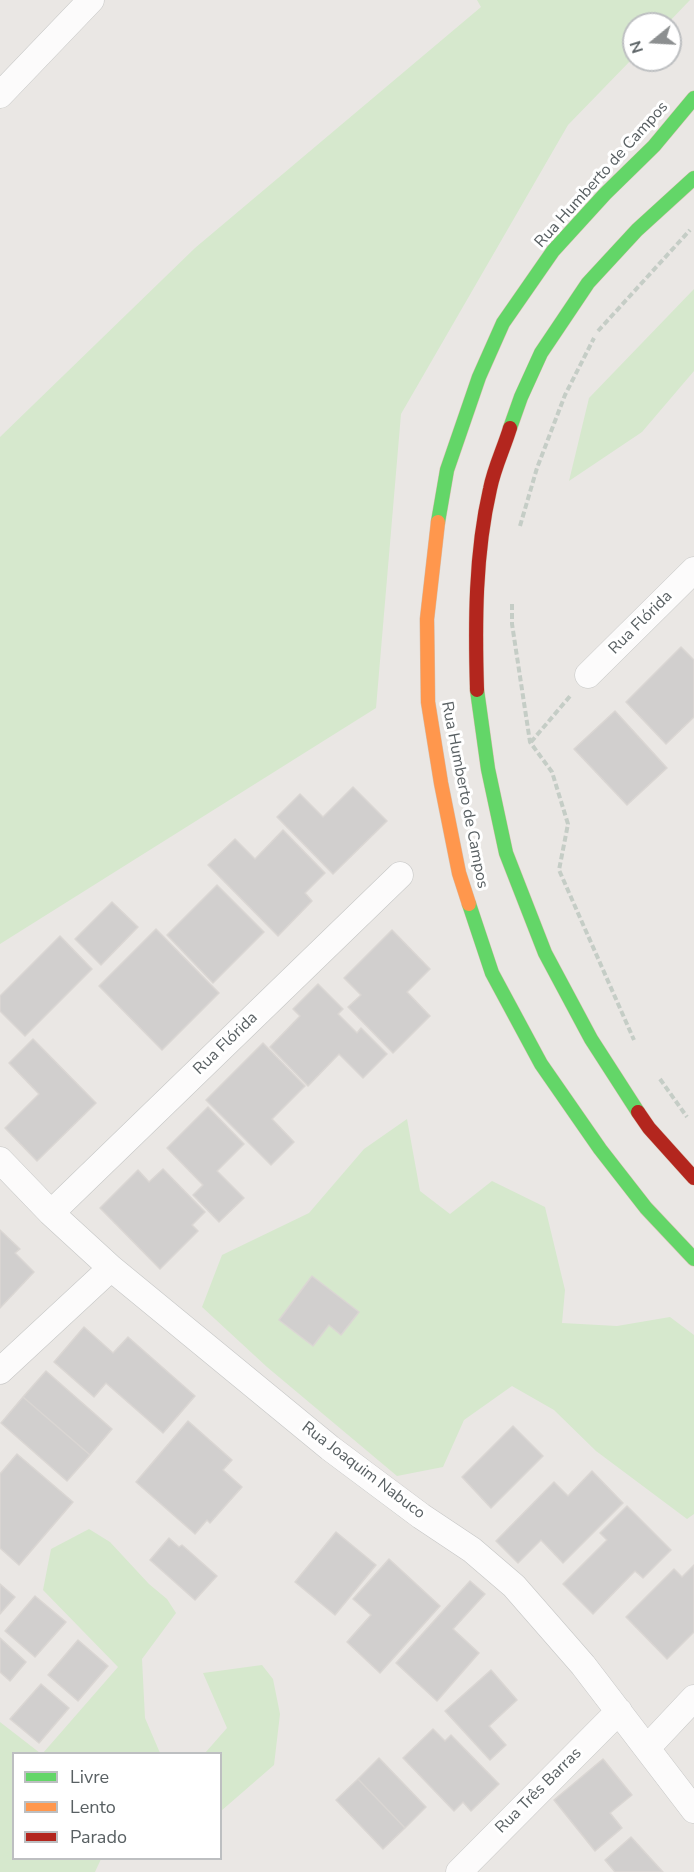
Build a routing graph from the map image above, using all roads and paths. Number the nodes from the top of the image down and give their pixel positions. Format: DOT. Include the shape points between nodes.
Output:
graph roads {
  1 [pos="91,0"];
  2 [pos="0,96"];
  3 [pos="694,98"];
  4 [pos="694,178"];
  5 [pos="694,570"];
  6 [pos="588,675"];
  7 [pos="530,742"];
  8 [pos="400,875"];
  9 [pos="0,1160"];
  10 [pos="694,1178"];
  11 [pos="51,1213"];
  12 [pos="694,1259"];
  13 [pos="111,1268"];
  14 [pos="0,1371"];
  15 [pos="694,1698"];
  16 [pos="619,1711"];
  17 [pos="647,1748"];
  18 [pos="694,1810"];
  19 [pos="459,1872"];
  1 -- 2 [label="street"];
  3 -- 12 [label="main road, Rua Humberto de Campos" via="654,146 553,250 502,323 447,470 427,619 428,702 441,783 459,873 492,973 541,1064 580,1121 646,1208"];
  4 -- 10 [label="main road, Rua Humberto de Campos" via="637,230 588,283 541,353 521,397 490,488 475,628 478,702 500,827 506,854 545,953 591,1039 649,1128"];
  5 -- 6 [label="street, Rua Flórida"];
  6 -- 7 [label="path"];
  8 -- 11 [label="street, Rua Flórida"];
  9 -- 11 [label="street, Rua Joaquim Nabuco"];
  11 -- 13 [label="street, Rua Joaquim Nabuco"];
  13 -- 14 [label="street"];
  13 -- 16 [label="street, Rua Joaquim Nabuco" via="330,1448 472,1550 513,1586"];
  15 -- 17 [label="street"];
  16 -- 17 [label="street, Rua Joaquim Nabuco"];
  16 -- 19 [label="street, Rua Três Barras"];
  17 -- 18 [label="street, Rua Joaquim Nabuco"];
}
